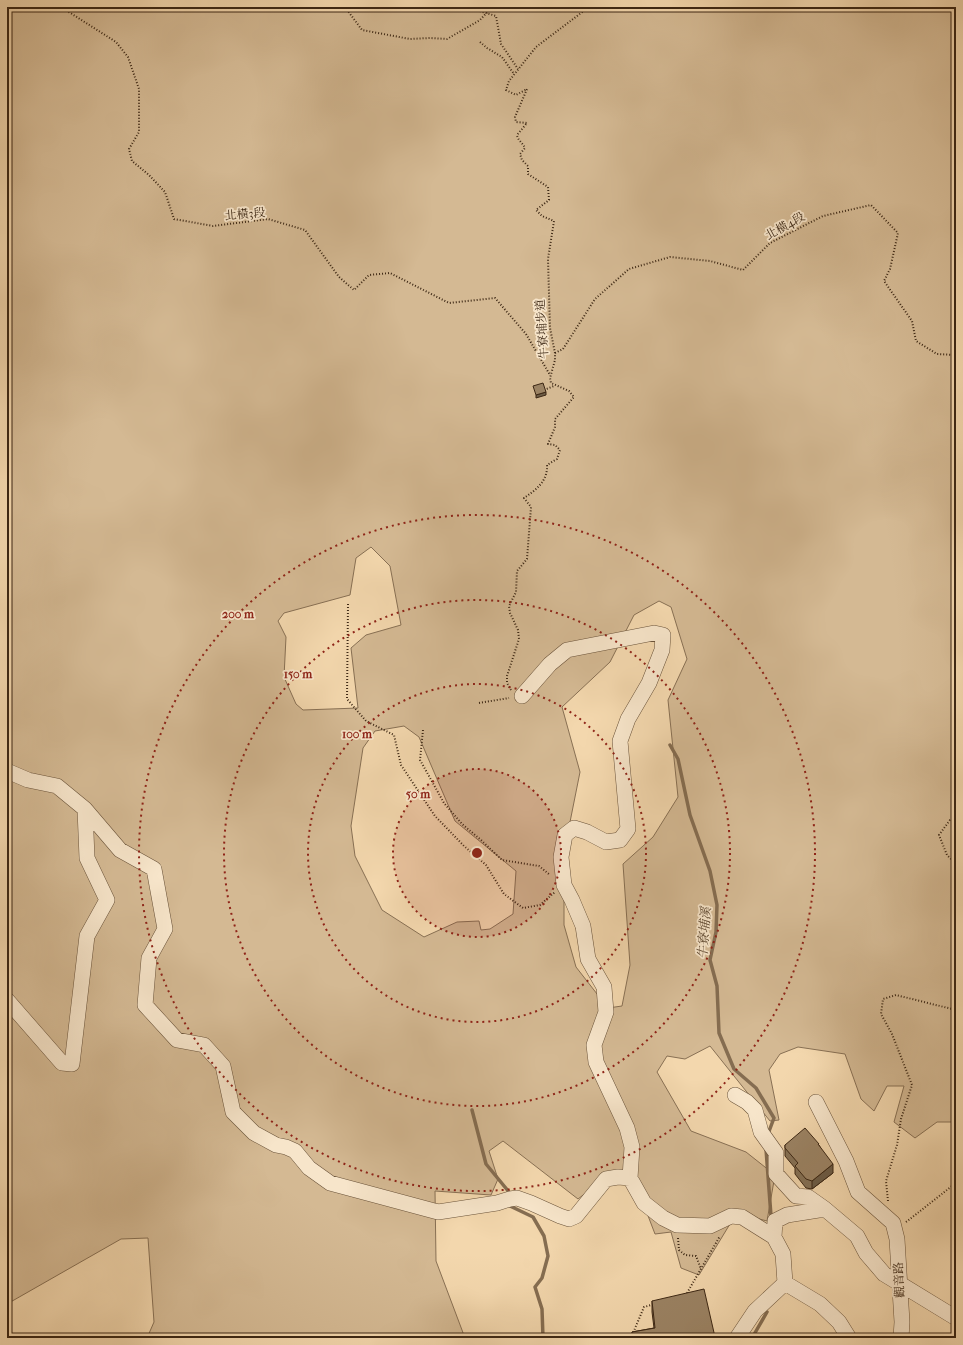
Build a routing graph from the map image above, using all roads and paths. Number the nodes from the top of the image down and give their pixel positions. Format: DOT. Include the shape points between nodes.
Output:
graph roads {
  1 [pos="61,7"];
  2 [pos="345,7"];
  3 [pos="472,7"];
  4 [pos="492,7"];
  5 [pos="589,7"];
  6 [pos="486,13"];
  7 [pos="480,42"];
  8 [pos="518,69"];
  9 [pos="514,74"];
  10 [pos="555,353"];
  11 [pos="956,355"];
  12 [pos="550,375"];
  13 [pos="555,386"];
  14 [pos="544,390"];
  15 [pos="348,604"];
  16 [pos="522,696"];
  17 [pos="479,703"];
  18 [pos="423,730"];
  19 [pos="7,771"];
  20 [pos="86,809"];
  21 [pos="956,821"];
  22 [pos="956,864"];
  23 [pos="564,885"];
  24 [pos="7,1000"];
  25 [pos="956,1010"];
  26 [pos="735,1095"];
  27 [pos="816,1102"];
  28 [pos="630,1178"];
  29 [pos="956,1186"];
  30 [pos="825,1209"];
  31 [pos="893,1223"];
  32 [pos="677,1225"];
  33 [pos="720,1236"];
  34 [pos="774,1237"];
  35 [pos="701,1269"];
  36 [pos="785,1283"];
  37 [pos="899,1284"];
  38 [pos="681,1295"];
  39 [pos="659,1302"];
  40 [pos="956,1318"];
  41 [pos="631,1338"];
  42 [pos="737,1338"];
  43 [pos="849,1338"];
  44 [pos="901,1338"];
  1 -- 12 [label="path, 北橫3段" via="116,42 128,57 139,88 139,132 129,149 132,161 165,192 174,219 213,226 268,219 305,230 339,276 354,290 369,275 390,274 449,303 495,298 526,334"];
  2 -- 6 [label="path" via="362,30 410,40 447,39 480,20"];
  3 -- 6 [label="path"];
  4 -- 6 [label="path"];
  5 -- 8 [label="path, 牛寮埔步道" via="536,47"];
  6 -- 8 [label="path" via="496,16 501,44"];
  7 -- 9 [label="path" via="502,57"];
  8 -- 9 [label="path, 牛寮埔步道"];
  9 -- 10 [label="path, 牛寮埔步道" via="506,90 516,95 527,89 515,117 516,122 527,124 516,135 525,148 520,154 528,166 528,174 548,187 549,200 536,210 542,216 554,220 548,259 550,328"];
  10 -- 11 [label="path, 北橫4段" via="563,349 595,299 629,269 670,257 710,261 743,270 770,243 823,216 871,205 898,232 890,268 884,281 912,321 916,341 937,354"];
  10 -- 12 [label="path, 牛寮埔步道"];
  12 -- 13 [label="path, 牛寮埔步道" via="551,383"];
  13 -- 14 [label="path"];
  13 -- 16 [label="path" via="569,391 574,397 554,418 554,427 548,444 555,445 560,450 557,459 547,465 547,473 537,489 524,498 531,507 527,559 517,571 516,592 509,606 519,639 507,683 511,690 520,692"];
  15 -- 23 [label="path" via="347,699 366,721 394,735 401,765 434,816 486,865 504,894 523,908 540,905"];
  16 -- 17 [label="path"];
  16 -- 23 [label="street" via="550,664 567,650 654,633 663,635 662,650 649,683 628,719 620,741 628,829 620,840 606,842 574,828 565,835 561,857"];
  18 -- 23 [label="path" via="420,760 444,803 462,824 502,860 539,866"];
  19 -- 20 [label="street" via="28,780 57,786"];
  20 -- 24 [label="street" via="87,858 107,900 87,936 72,1064 62,1063"];
  20 -- 28 [label="street" via="120,850 154,869 165,929 149,958 145,1005 177,1040 204,1045 223,1066 233,1112 254,1133 276,1145 296,1151 309,1168 330,1183 438,1212 518,1198 569,1218 576,1216 606,1179"];
  21 -- 22 [label="path" via="950,820 939,835 947,855"];
  23 -- 28 [label="street" via="583,926 588,959 604,987 606,1012 594,1044 596,1062 627,1128 632,1148"];
  25 -- 31 [label="path" via="896,995 883,999 881,1014 892,1034 912,1085 886,1181"];
  26 -- 30 [label="street" via="755,1110 761,1132 776,1153 776,1174 796,1196 808,1197"];
  27 -- 31 [label="street" via="846,1161 858,1192"];
  28 -- 32 [label="street" via="644,1203"];
  29 -- 31 [label="path" via="952,1186 910,1220"];
  30 -- 34 [label="street" via="787,1215 775,1221"];
  30 -- 37 [label="street" via="857,1236 866,1253 884,1274"];
  31 -- 37 [label="street, 觀音路" via="897,1238"];
  32 -- 34 [label="street" via="710,1226 731,1216 742,1218"];
  32 -- 35 [label="path" via="679,1250 685,1255 696,1256"];
  33 -- 35 [label="path"];
  34 -- 36 [label="street" via="783,1254"];
  35 -- 38 [label="path" via="688,1292"];
  36 -- 42 [label="street" via="755,1311"];
  36 -- 43 [label="street" via="820,1304 839,1322"];
  37 -- 40 [label="street"];
  37 -- 44 [label="street, 觀音路"];
  39 -- 41 [label="path" via="644,1307"];
}
